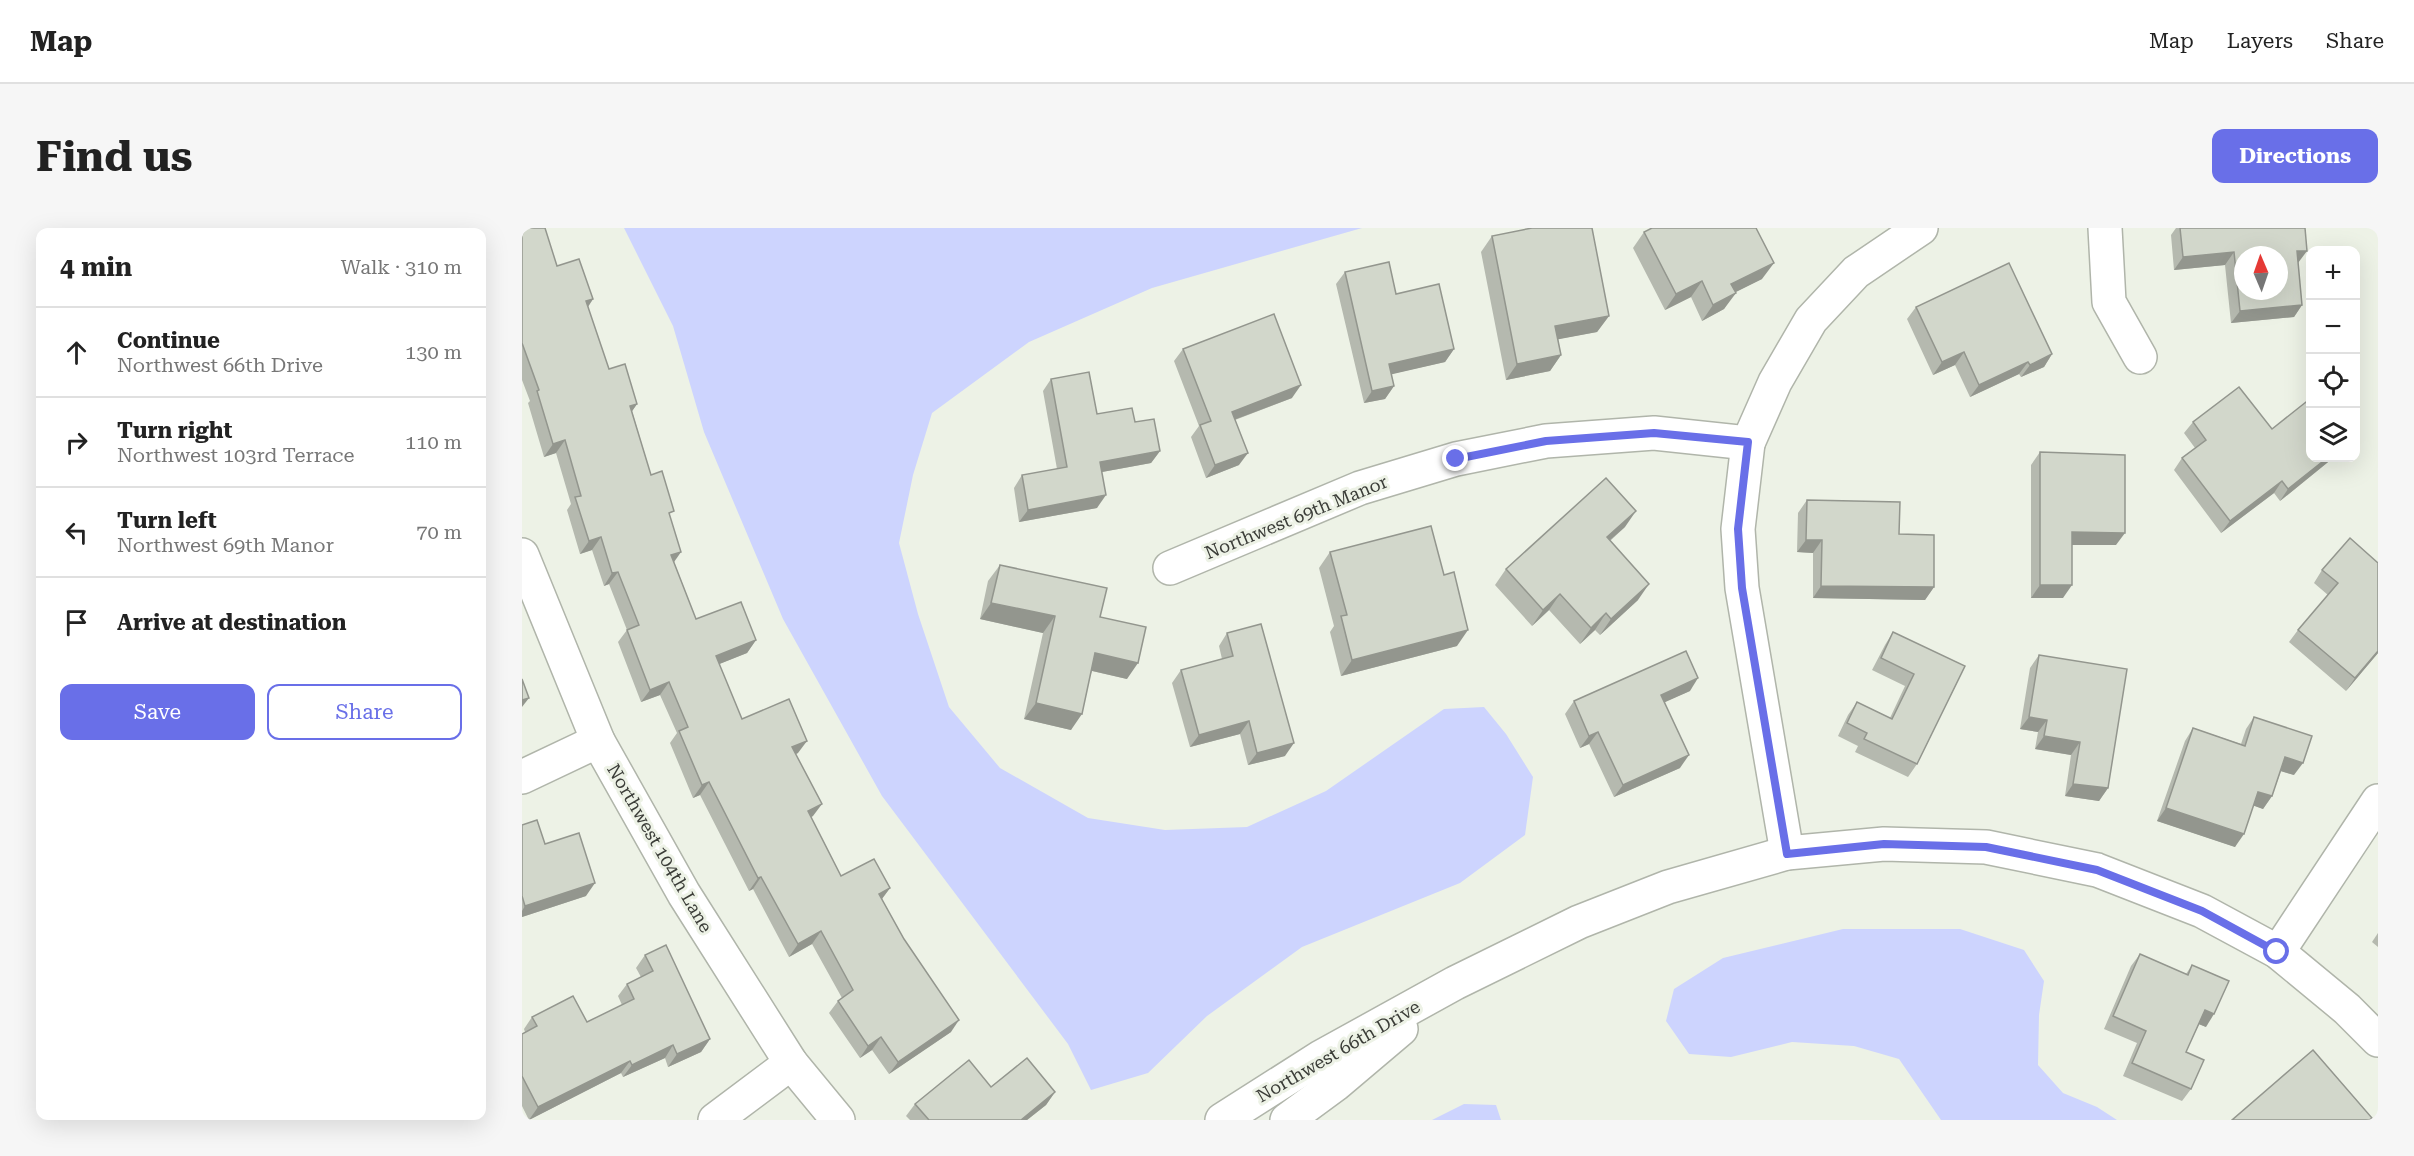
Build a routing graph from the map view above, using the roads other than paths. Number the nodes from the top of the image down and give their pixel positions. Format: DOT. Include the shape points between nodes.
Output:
graph roads {
  1 [pos="1921,228"];
  2 [pos="2105,228"];
  3 [pos="2140,357"];
  4 [pos="1748,442"];
  5 [pos="522,555"];
  6 [pos="1170,568"];
  7 [pos="598,741"];
  8 [pos="522,777"];
  9 [pos="2378,801"];
  10 [pos="1787,854"];
  11 [pos="2277,952"];
  12 [pos="1455,983"];
  13 [pos="2378,1040"];
  14 [pos="791,1063"];
  15 [pos="715,1120"];
  16 [pos="838,1120"];
  17 [pos="1222,1120"];
  18 [pos="1287,1120"];
  1 -- 4 [label="street" via="1856,272 1811,320 1775,382"];
  2 -- 3 [label="street" via="2109,302"];
  4 -- 6 [label="street, Northwest 69th Manor" via="1654,433 1546,441 1456,459 1360,488"];
  4 -- 10 [label="street" via="1738,529 1742,588"];
  5 -- 7 [label="street, Northwest 104th Lane"];
  7 -- 8 [label="street"];
  7 -- 14 [label="street, Northwest 104th Lane" via="684,894"];
  9 -- 11 [label="street"];
  10 -- 11 [label="street, Northwest 66th Drive" via="1884,844 1986,847 2097,870 2202,911"];
  10 -- 12 [label="street, Northwest 66th Drive" via="1668,887 1579,922"];
  11 -- 13 [label="street, Northwest 66th Drive" via="2347,1009"];
  12 -- 17 [label="street, Northwest 66th Drive" via="1321,1057"];
  12 -- 18 [label="street, Northwest 66th Drive" via="1336,1084"];
  14 -- 15 [label="street"];
  14 -- 16 [label="street, Northwest 104th Lane"];
}
